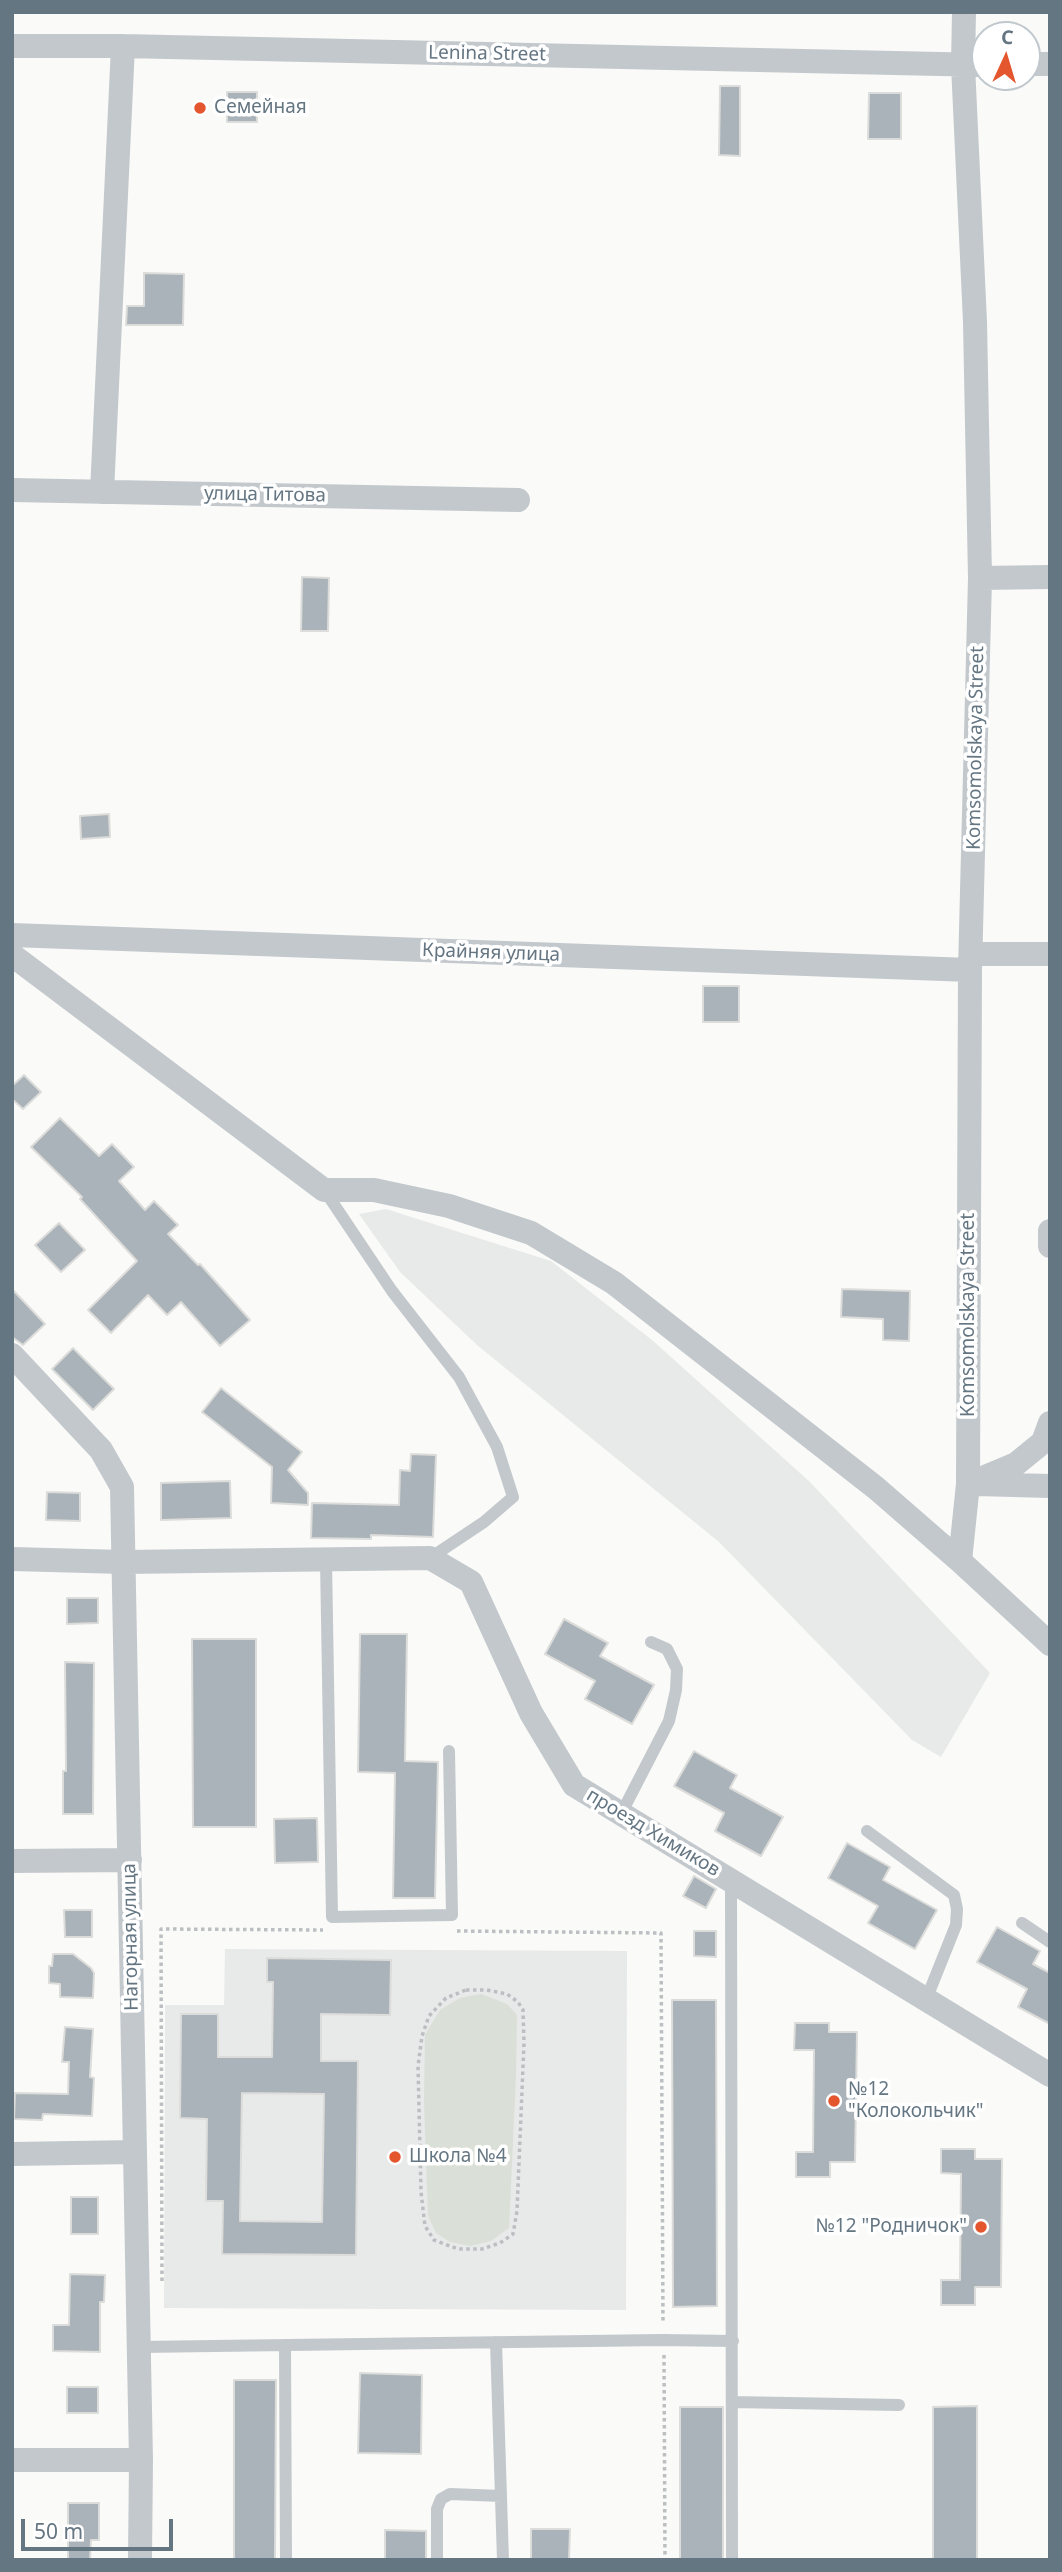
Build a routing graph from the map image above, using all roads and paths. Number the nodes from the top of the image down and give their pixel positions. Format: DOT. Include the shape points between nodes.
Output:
graph roads {
  1 [pos="964,12"];
  2 [pos="12,46"];
  3 [pos="123,46"];
  4 [pos="971,49"];
  5 [pos="971,65"];
  6 [pos="974,91"];
  7 [pos="12,490"];
  8 [pos="102,492"];
  9 [pos="517,500"];
  10 [pos="1050,577"];
  11 [pos="980,578"];
  12 [pos="12,935"];
  13 [pos="1050,954"];
  14 [pos="12,955"];
  15 [pos="971,962"];
  16 [pos="324,1190"];
  17 [pos="1050,1231"];
  18 [pos="1050,1246"];
  19 [pos="12,1355"];
  20 [pos="1050,1423"];
  21 [pos="968,1484"];
  22 [pos="1050,1486"];
  23 [pos="430,1558"];
  24 [pos="12,1559"];
  25 [pos="326,1559"];
  26 [pos="960,1561"];
  27 [pos="124,1562"];
  28 [pos="651,1642"];
  29 [pos="1050,1644"];
  30 [pos="449,1751"];
  31 [pos="621,1814"];
  32 [pos="867,1831"];
  33 [pos="130,1860"];
  34 [pos="12,1861"];
  35 [pos="731,1881"];
  36 [pos="1022,1923"];
  37 [pos="328,1930"];
  38 [pos="453,1931"];
  39 [pos="1050,1942"];
  40 [pos="926,2000"];
  41 [pos="1050,2075"];
  42 [pos="135,2152"];
  43 [pos="12,2154"];
  44 [pos="434,2240"];
  45 [pos="162,2291"];
  46 [pos="663,2340"];
  47 [pos="733,2341"];
  48 [pos="496,2342"];
  49 [pos="285,2345"];
  50 [pos="139,2347"];
  51 [pos="732,2402"];
  52 [pos="900,2405"];
  53 [pos="12,2460"];
  54 [pos="141,2460"];
  55 [pos="501,2496"];
  56 [pos="140,2560"];
  57 [pos="286,2560"];
  58 [pos="437,2560"];
  59 [pos="503,2560"];
  60 [pos="665,2560"];
  61 [pos="732,2560"];
  1 -- 4 [label="street, Komsomolskaya Street"];
  2 -- 3 [label="street, Lenina Street"];
  3 -- 5 [label="street, Lenina Street"];
  3 -- 8 [label="street"];
  6 -- 11 [label="street, Komsomolskaya Street"];
  7 -- 8 [label="street, улица Титова"];
  8 -- 9 [label="street, улица Титова"];
  10 -- 11 [label="street"];
  11 -- 15 [label="street, Komsomolskaya Street"];
  12 -- 15 [label="street, Крайняя улица"];
  13 -- 15 [label="street, Крайняя улица"];
  14 -- 16 [label="street"];
  15 -- 21 [label="street, Komsomolskaya Street"];
  16 -- 23 [label="lane" via="392,1291 459,1377 497,1447 513,1497"];
  16 -- 26 [label="street" via="374,1190 449,1206 531,1233 614,1283 876,1488"];
  17 -- 18 [label="street"];
  19 -- 27 [label="street, Нагорная улица" via="101,1450 121,1487"];
  20 -- 21 [label="street" via="1043,1442 1016,1464"];
  21 -- 22 [label="street"];
  21 -- 26 [label="street, Komsomolskaya Street"];
  23 -- 25 [label="street"];
  23 -- 31 [label="street, проезд Химиков" via="471,1582 531,1713 574,1785"];
  24 -- 27 [label="street"];
  25 -- 27 [label="street"];
  25 -- 30 [label="lane" via="331,1917 452,1915"];
  26 -- 29 [label="street"];
  27 -- 33 [label="street, Нагорная улица"];
  28 -- 31 [label="lane" via="667,1650 672,1659 677,1669 676,1690 669,1720"];
  31 -- 35 [label="street, проезд Химиков"];
  32 -- 40 [label="lane" via="954,1895 956,1925"];
  33 -- 34 [label="street"];
  33 -- 42 [label="street, Нагорная улица"];
  35 -- 40 [label="street, проезд Химиков"];
  35 -- 47 [label="lane"];
  36 -- 39 [label="lane"];
  37 -- 45 [label="path" via="161,1929"];
  38 -- 46 [label="path" via="661,1933"];
  40 -- 41 [label="street, проезд Химиков"];
  42 -- 43 [label="street"];
  42 -- 50 [label="street, Нагорная улица"];
  44 -- 44 [label="path" via="458,2249 482,2249 513,2234 524,2043 523,2010 507,1994 466,1990 446,1998 429,2016 422,2036 418,2066 421,2192 425,2226"];
  46 -- 47 [label="lane"];
  46 -- 48 [label="lane"];
  46 -- 60 [label="path"];
  47 -- 51 [label="lane"];
  48 -- 49 [label="lane"];
  48 -- 55 [label="lane"];
  49 -- 50 [label="lane"];
  49 -- 57 [label="lane"];
  50 -- 54 [label="street, Нагорная улица"];
  51 -- 52 [label="lane"];
  51 -- 61 [label="lane"];
  53 -- 54 [label="street"];
  54 -- 56 [label="street, Нагорная улица"];
  55 -- 58 [label="lane" via="450,2494 441,2499"];
  55 -- 59 [label="lane"];
}
